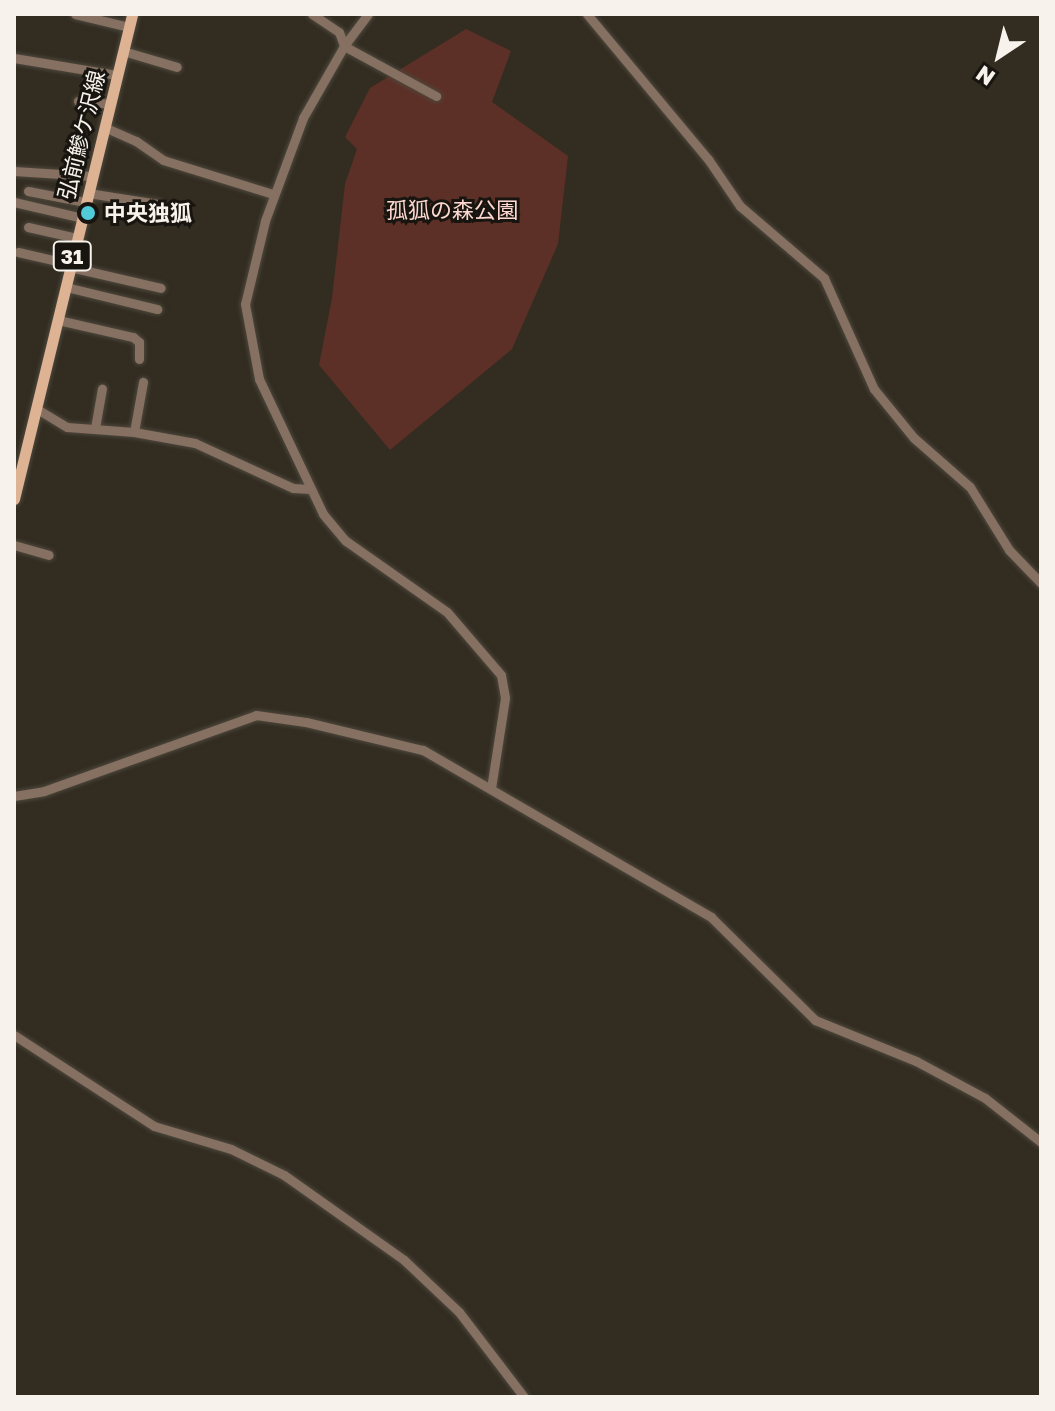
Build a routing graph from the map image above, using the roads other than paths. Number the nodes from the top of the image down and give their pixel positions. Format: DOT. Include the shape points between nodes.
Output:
graph roads {
  1 [pos="75,14"];
  2 [pos="132,14"];
  3 [pos="312,14"];
  4 [pos="368,14"];
  5 [pos="587,16"];
  6 [pos="129,27"];
  7 [pos="344,46"];
  8 [pos="123,51"];
  9 [pos="14,58"];
  10 [pos="177,67"];
  11 [pos="117,75"];
  12 [pos="436,96"];
  13 [pos="78,101"];
  14 [pos="110,104"];
  15 [pos="104,127"];
  16 [pos="14,171"];
  17 [pos="92,176"];
  18 [pos="28,191"];
  19 [pos="273,194"];
  20 [pos="87,197"];
  21 [pos="14,202"];
  22 [pos="158,204"];
  23 [pos="82,218"];
  24 [pos="28,227"];
  25 [pos="77,238"];
  26 [pos="18,252"];
  27 [pos="70,266"];
  28 [pos="66,287"];
  29 [pos="161,288"];
  30 [pos="157,309"];
  31 [pos="58,320"];
  32 [pos="139,359"];
  33 [pos="143,382"];
  34 [pos="102,389"];
  35 [pos="37,409"];
  36 [pos="95,428"];
  37 [pos="134,432"];
  38 [pos="310,489"];
  39 [pos="14,499"];
  40 [pos="14,545"];
  41 [pos="49,555"];
  42 [pos="1041,583"];
  43 [pos="491,788"];
  44 [pos="14,796"];
  45 [pos="14,1035"];
  46 [pos="1041,1142"];
  47 [pos="524,1397"];
  1 -- 6 [label="street"];
  2 -- 6 [label="main road, 弘前鰺ケ沢線 / 31"];
  3 -- 7 [label="street" via="339,32"];
  4 -- 7 [label="street"];
  5 -- 42 [label="street" via="708,159 740,206 824,278 874,389 914,438 970,487 1009,550"];
  6 -- 8 [label="main road, 弘前鰺ケ沢線 / 31"];
  7 -- 12 [label="street"];
  7 -- 19 [label="street" via="303,118"];
  8 -- 10 [label="street"];
  8 -- 11 [label="main road, 弘前鰺ケ沢線 / 31"];
  9 -- 11 [label="street"];
  11 -- 14 [label="main road, 弘前鰺ケ沢線 / 31"];
  13 -- 14 [label="street"];
  14 -- 15 [label="main road, 弘前鰺ケ沢線 / 31"];
  15 -- 17 [label="main road, 弘前鰺ケ沢線 / 31"];
  15 -- 19 [label="street" via="163,160"];
  16 -- 17 [label="street"];
  17 -- 20 [label="main road, 弘前鰺ケ沢線 / 31"];
  18 -- 20 [label="street"];
  19 -- 38 [label="street" via="245,304 259,379"];
  20 -- 22 [label="street"];
  20 -- 23 [label="main road, 弘前鰺ケ沢線 / 31"];
  21 -- 23 [label="street"];
  23 -- 25 [label="main road, 弘前鰺ケ沢線 / 31"];
  24 -- 25 [label="street"];
  25 -- 27 [label="main road, 弘前鰺ケ沢線 / 31"];
  26 -- 27 [label="street"];
  27 -- 28 [label="main road, 弘前鰺ケ沢線 / 31"];
  27 -- 29 [label="street"];
  28 -- 30 [label="street"];
  28 -- 31 [label="main road, 弘前鰺ケ沢線 / 31"];
  31 -- 32 [label="street" via="133,337 139,342"];
  31 -- 35 [label="main road, 弘前鰺ケ沢線 / 31"];
  33 -- 37 [label="street"];
  34 -- 36 [label="street"];
  35 -- 36 [label="street" via="67,427"];
  35 -- 39 [label="main road, 弘前鰺ケ沢線 / 31"];
  36 -- 37 [label="street"];
  37 -- 38 [label="street" via="195,443 293,488"];
  38 -- 43 [label="street" via="346,541 447,612 501,675 505,698"];
  40 -- 41 [label="street"];
  43 -- 44 [label="street" via="423,750 256,715 44,791"];
  43 -- 46 [label="street" via="711,917 815,1020 916,1061 985,1098"];
  45 -- 47 [label="street" via="154,1126 231,1149 284,1175 404,1260 459,1312"];
}
